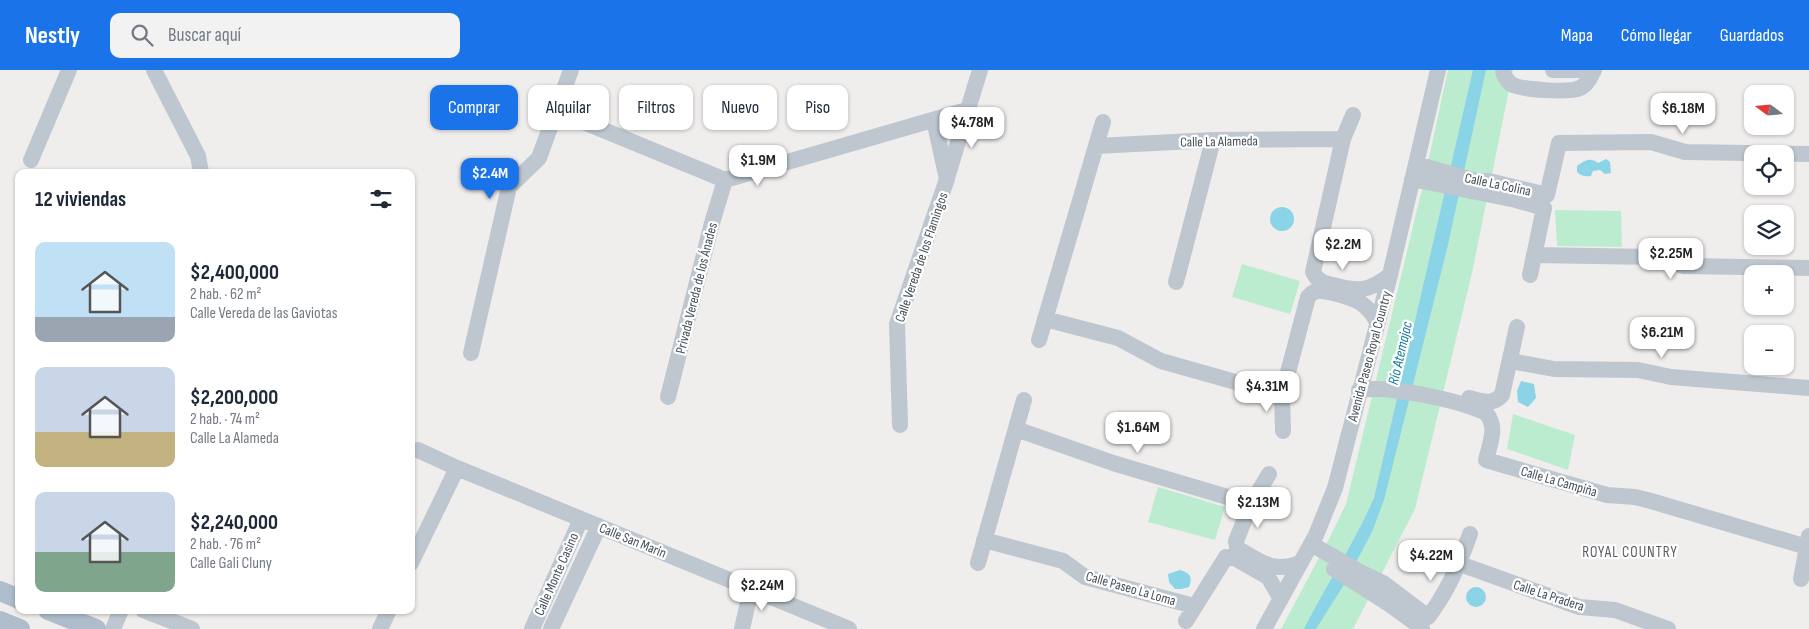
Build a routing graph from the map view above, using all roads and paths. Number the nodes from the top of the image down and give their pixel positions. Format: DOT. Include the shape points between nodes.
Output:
graph roads {
  1 [pos="69,70"];
  2 [pos="154,70"];
  3 [pos="571,70"];
  4 [pos="980,70"];
  5 [pos="1438,70"];
  6 [pos="1553,70"];
  7 [pos="1503,72"];
  8 [pos="1588,72"];
  9 [pos="566,85"];
  10 [pos="967,110"];
  11 [pos="1353,115"];
  12 [pos="934,120"];
  13 [pos="1102,122"];
  14 [pos="550,130"];
  15 [pos="603,130"];
  16 [pos="1343,139"];
  17 [pos="1213,140"];
  18 [pos="1096,146"];
  19 [pos="1809,154"];
  20 [pos="31,160"];
  21 [pos="200,169"];
  22 [pos="1422,173"];
  23 [pos="947,179"];
  24 [pos="725,180"];
  25 [pos="1477,187"];
  26 [pos="1534,255"];
  27 [pos="1809,268"];
  28 [pos="1390,275"];
  29 [pos="1530,275"];
  30 [pos="1176,282"];
  31 [pos="1045,319"];
  32 [pos="1377,322"];
  33 [pos="1517,327"];
  34 [pos="1039,340"];
  35 [pos="471,352"];
  36 [pos="1511,361"];
  37 [pos="1366,367"];
  38 [pos="1383,385"];
  39 [pos="1809,388"];
  40 [pos="1359,390"];
  41 [pos="1428,392"];
  42 [pos="1282,395"];
  43 [pos="668,397"];
  44 [pos="1024,400"];
  45 [pos="900,425"];
  46 [pos="1016,429"];
  47 [pos="1283,431"];
  48 [pos="418,450"];
  49 [pos="457,468"];
  50 [pos="1268,474"];
  51 [pos="1251,504"];
  52 [pos="581,518"];
  53 [pos="599,526"];
  54 [pos="1470,534"];
  55 [pos="984,540"];
  56 [pos="1808,542"];
  57 [pos="415,555"];
  58 [pos="1313,555"];
  59 [pos="978,563"];
  60 [pos="1460,564"];
  61 [pos="1801,578"];
  62 [pos="1359,579"];
  63 [pos="751,589"];
  64 [pos="0,591"];
  65 [pos="15,597"];
  66 [pos="1281,600"];
  67 [pos="1194,606"];
  68 [pos="58,614"];
  69 [pos="119,614"];
  70 [pos="153,614"];
  71 [pos="387,614"];
  72 [pos="0,621"];
  73 [pos="1186,621"];
  74 [pos="20,629"];
  75 [pos="96,629"];
  76 [pos="113,629"];
  77 [pos="192,629"];
  78 [pos="380,629"];
  79 [pos="532,629"];
  80 [pos="551,629"];
  81 [pos="742,629"];
  82 [pos="849,629"];
  83 [pos="1264,629"];
  84 [pos="1421,629"];
  85 [pos="1668,629"];
  1 -- 20 [label="street"];
  2 -- 21 [label="street" via="198,156"];
  3 -- 9 [label="street"];
  4 -- 10 [label="street"];
  5 -- 22 [label="street, Avenida Paseo Royal Country"];
  6 -- 8 [label="street"];
  7 -- 8 [label="street" via="1512,84 1555,91 1580,88"];
  10 -- 12 [label="street"];
  10 -- 23 [label="street, Calle Vereda de los Flamingos"];
  11 -- 16 [label="street"];
  12 -- 23 [label="street, Calle Vereda de los Flamingos"];
  12 -- 24 [label="street"];
  13 -- 18 [label="street"];
  14 -- 35 [label="street" via="539,158 509,187"];
  15 -- 24 [label="street"];
  16 -- 17 [label="street, Calle La Alameda"];
  16 -- 28 [label="street" via="1313,272 1324,282 1352,290 1371,287"];
  17 -- 18 [label="street, Calle La Alameda"];
  17 -- 30 [label="street"];
  18 -- 31 [label="street"];
  19 -- 25 [label="street, Calle La Colina" via="1685,152 1651,142 1559,143 1547,195 1490,181"];
  22 -- 25 [label="street, Calle La Colina"];
  22 -- 28 [label="street, Avenida Paseo Royal Country"];
  23 -- 45 [label="street, Calle Vereda de los Flamingos" via="896,324"];
  24 -- 43 [label="street, Privada Vereda de los Ánades"];
  25 -- 26 [label="street, Calle La Colina" via="1544,208"];
  26 -- 27 [label="street" via="1652,257 1684,266"];
  26 -- 29 [label="street, Calle La Colina"];
  28 -- 32 [label="street, Avenida Paseo Royal Country"];
  31 -- 34 [label="street"];
  31 -- 42 [label="street" via="1118,338 1161,361"];
  32 -- 37 [label="street, Avenida Paseo Royal Country"];
  32 -- 42 [label="street" via="1356,300 1323,291 1311,293"];
  33 -- 36 [label="street, Calle La Campiña"];
  36 -- 39 [label="street" via="1554,369 1638,370 1671,377"];
  36 -- 41 [label="street, Calle La Campiña" via="1502,395 1490,403"];
  37 -- 38 [label="street, Calle La Campiña"];
  37 -- 40 [label="street, Avenida Paseo Royal Country"];
  38 -- 40 [label="street, Calle La Campiña"];
  38 -- 41 [label="street, Calle La Campiña"];
  40 -- 58 [label="street, Avenida Paseo Royal Country" via="1335,488"];
  41 -- 56 [label="street, Calle La Campiña" via="1486,413 1492,419 1486,460 1607,495 1635,497"];
  42 -- 47 [label="street"];
  44 -- 46 [label="street"];
  46 -- 51 [label="street" via="1113,463"];
  46 -- 55 [label="street"];
  48 -- 49 [label="street, Calle San Marin"];
  49 -- 52 [label="street, Calle San Marin"];
  49 -- 57 [label="street"];
  50 -- 51 [label="street"];
  51 -- 58 [label="street" via="1236,541 1240,550 1275,568 1292,566"];
  52 -- 53 [label="street, Calle San Marin"];
  52 -- 79 [label="street, Calle Monte Casino"];
  53 -- 63 [label="street, Calle San Marin"];
  53 -- 80 [label="street, Calle Monte Casino"];
  54 -- 60 [label="street"];
  55 -- 59 [label="street"];
  55 -- 67 [label="street, Calle Paseo La Loma" via="1063,561 1085,577"];
  56 -- 61 [label="street, Calle La Campiña"];
  58 -- 62 [label="street" via="1342,573"];
  58 -- 66 [label="street, Avenida Paseo Royal Country"];
  60 -- 62 [label="street" via="1428,617 1383,583"];
  60 -- 85 [label="street, Calle La Pradera" via="1579,607 1615,610"];
  62 -- 84 [label="street"];
  63 -- 81 [label="street"];
  63 -- 82 [label="street, Calle San Marin"];
  64 -- 65 [label="main road"];
  66 -- 67 [label="street, Calle Paseo La Loma" via="1268,577 1230,557 1226,558"];
  66 -- 83 [label="street, Avenida Paseo Royal Country"];
  67 -- 73 [label="street, Calle Paseo La Loma"];
  68 -- 75 [label="main road"];
  69 -- 76 [label="street"];
  70 -- 77 [label="street"];
  71 -- 78 [label="street"];
  72 -- 74 [label="main road"];
}
